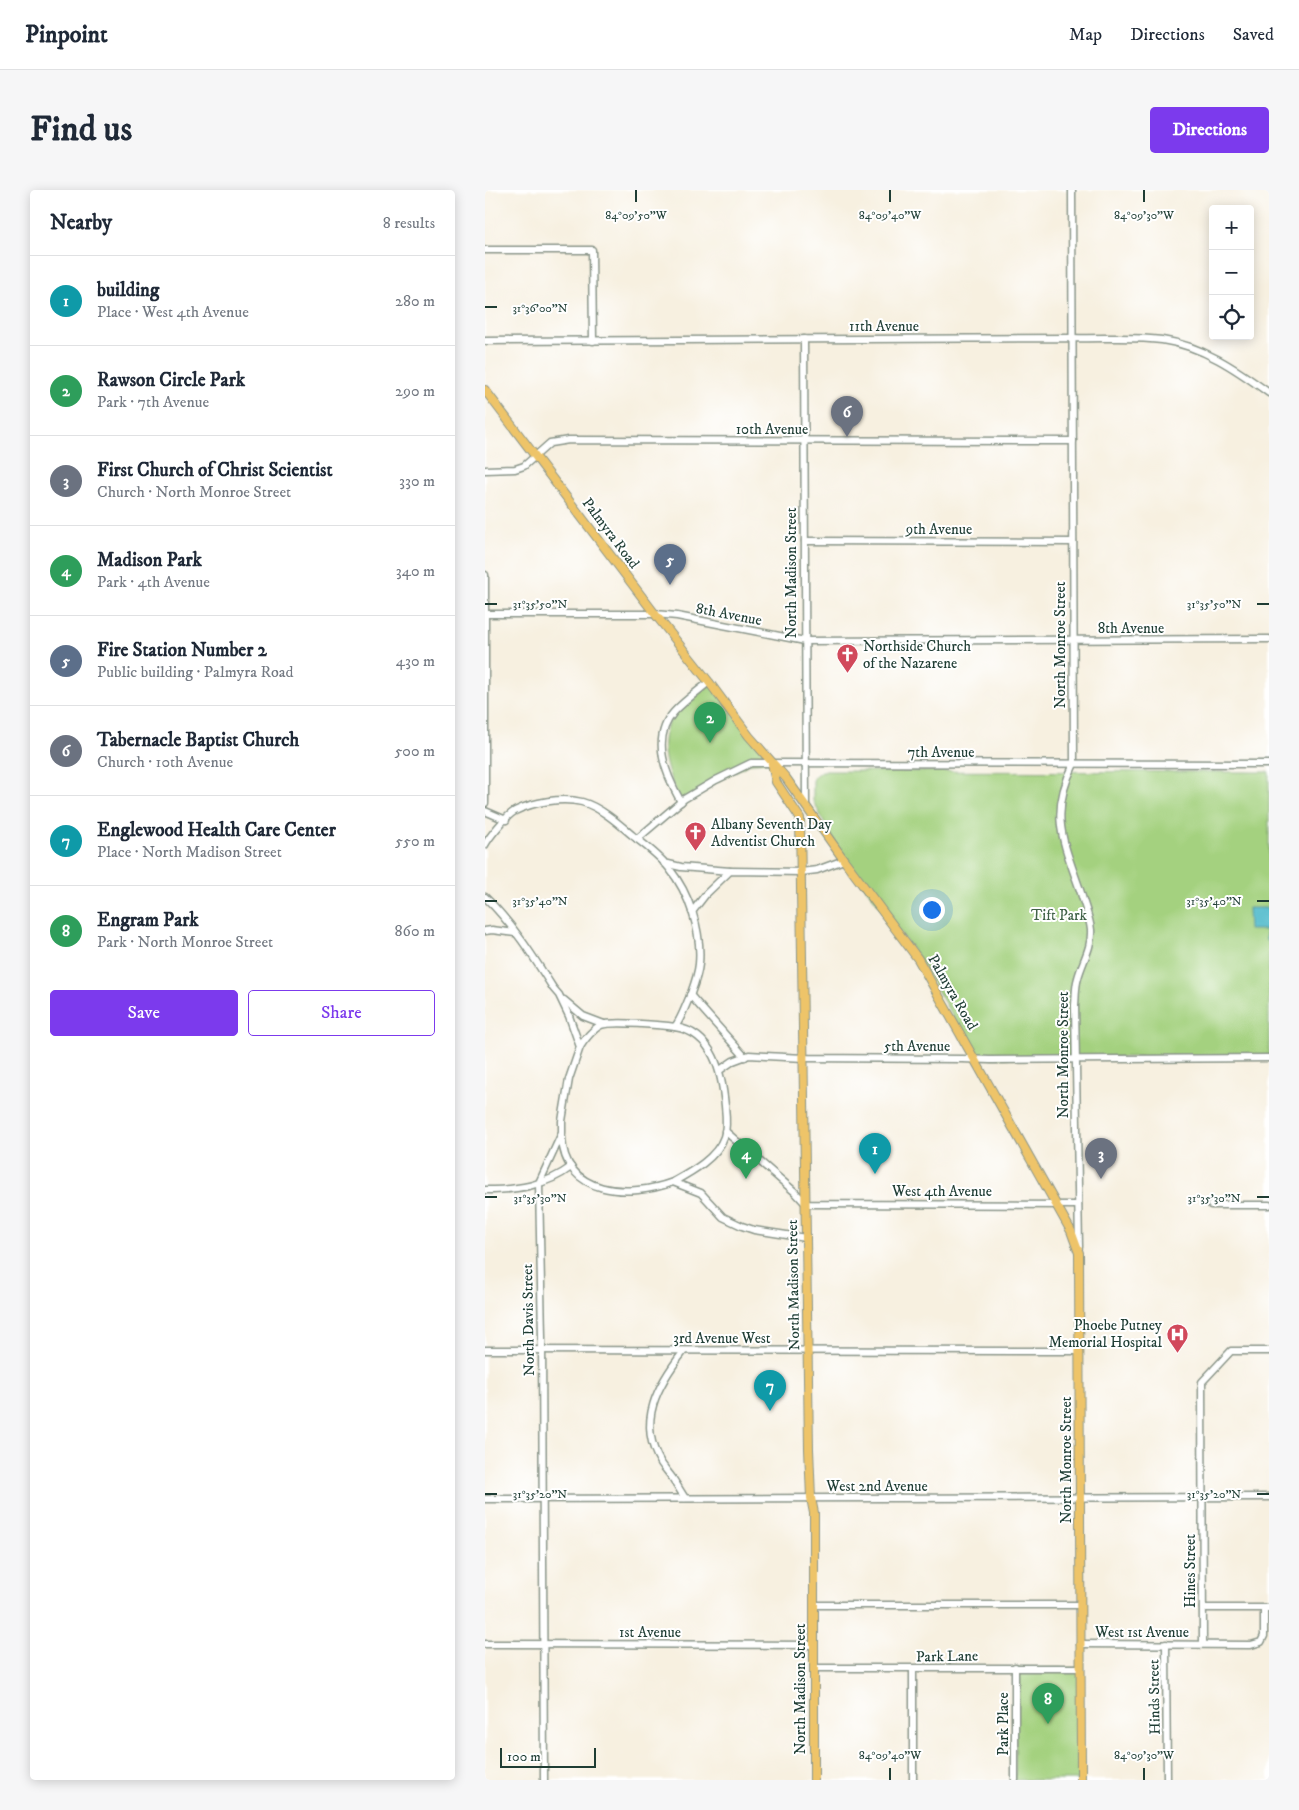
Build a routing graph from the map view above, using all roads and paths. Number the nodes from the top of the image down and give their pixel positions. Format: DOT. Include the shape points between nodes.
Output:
graph roads {
  1 [pos="1072,190"];
  2 [pos="485,250"];
  3 [pos="1073,338"];
  4 [pos="804,339"];
  5 [pos="593,340"];
  6 [pos="485,341"];
  7 [pos="485,390"];
  8 [pos="1269,392"];
  9 [pos="1073,441"];
  10 [pos="805,442"];
  11 [pos="536,456"];
  12 [pos="485,470"];
  13 [pos="805,541"];
  14 [pos="1073,542"];
  15 [pos="485,574"];
  16 [pos="485,614"];
  17 [pos="655,614"];
  18 [pos="1269,639"];
  19 [pos="1074,640"];
  20 [pos="805,641"];
  21 [pos="709,682"];
  22 [pos="772,764"];
  23 [pos="807,764"];
  24 [pos="1074,764"];
  25 [pos="1269,764"];
  26 [pos="485,775"];
  27 [pos="681,802"];
  28 [pos="485,803"];
  29 [pos="806,807"];
  30 [pos="485,811"];
  31 [pos="800,818"];
  32 [pos="506,820"];
  33 [pos="637,839"];
  34 [pos="485,845"];
  35 [pos="844,860"];
  36 [pos="664,863"];
  37 [pos="730,871"];
  38 [pos="801,872"];
  39 [pos="485,898"];
  40 [pos="692,912"];
  41 [pos="485,931"];
  42 [pos="515,933"];
  43 [pos="559,995"];
  44 [pos="690,995"];
  45 [pos="606,1025"];
  46 [pos="675,1027"];
  47 [pos="580,1048"];
  48 [pos="745,1057"];
  49 [pos="804,1058"];
  50 [pos="1269,1058"];
  51 [pos="975,1059"];
  52 [pos="1077,1059"];
  53 [pos="720,1070"];
  54 [pos="725,1131"];
  55 [pos="562,1133"];
  56 [pos="571,1167"];
  57 [pos="673,1182"];
  58 [pos="539,1183"];
  59 [pos="485,1190"];
  60 [pos="806,1204"];
  61 [pos="1056,1204"];
  62 [pos="1077,1205"];
  63 [pos="1211,1205"];
  64 [pos="1269,1205"];
  65 [pos="806,1238"];
  66 [pos="1079,1254"];
  67 [pos="485,1350"];
  68 [pos="541,1350"];
  69 [pos="684,1351"];
  70 [pos="808,1351"];
  71 [pos="1079,1351"];
  72 [pos="1269,1351"];
  73 [pos="1203,1497"];
  74 [pos="1269,1497"];
  75 [pos="685,1498"];
  76 [pos="811,1498"];
  77 [pos="1079,1498"];
  78 [pos="485,1499"];
  79 [pos="542,1499"];
  80 [pos="814,1605"];
  81 [pos="1080,1605"];
  82 [pos="1203,1608"];
  83 [pos="1267,1608"];
  84 [pos="485,1644"];
  85 [pos="543,1644"];
  86 [pos="1080,1644"];
  87 [pos="1167,1644"];
  88 [pos="1203,1644"];
  89 [pos="814,1646"];
  90 [pos="1015,1667"];
  91 [pos="814,1668"];
  92 [pos="1080,1668"];
  93 [pos="913,1669"];
  94 [pos="543,1780"];
  95 [pos="814,1780"];
  96 [pos="913,1780"];
  97 [pos="1015,1780"];
  98 [pos="1081,1780"];
  99 [pos="1167,1780"];
  1 -- 3 [label="street, North Monroe Street"];
  2 -- 5 [label="street" via="592,250"];
  3 -- 4 [label="street, 11th Avenue"];
  3 -- 8 [label="street, 11th Avenue" via="1162,340 1195,348 1227,364"];
  3 -- 9 [label="street, North Monroe Street"];
  4 -- 5 [label="street, 11th Avenue"];
  4 -- 10 [label="street, North Madison Street"];
  5 -- 6 [label="street, 11th Avenue"];
  7 -- 11 [label="main road, Palmyra Road"];
  9 -- 10 [label="street, 10th Avenue"];
  9 -- 14 [label="street, North Monroe Street"];
  10 -- 11 [label="street, 10th Avenue" via="569,440 550,443"];
  10 -- 13 [label="street, North Madison Street"];
  11 -- 12 [label="street" via="515,470"];
  11 -- 17 [label="main road, Palmyra Road"];
  13 -- 14 [label="street, 9th Avenue"];
  13 -- 20 [label="street, North Madison Street"];
  14 -- 19 [label="street, North Monroe Street"];
  15 -- 16 [label="street"];
  16 -- 17 [label="street, 8th Avenue"];
  16 -- 26 [label="street"];
  17 -- 20 [label="street, 8th Avenue"];
  17 -- 21 [label="main road, Palmyra Road"];
  18 -- 19 [label="street, 8th Avenue"];
  19 -- 20 [label="street, 8th Avenue"];
  19 -- 24 [label="street, North Monroe Street"];
  20 -- 23 [label="street, North Madison Street"];
  21 -- 22 [label="main road, Palmyra Road"];
  21 -- 27 [label="street" via="675,711 667,721 661,741 664,765"];
  22 -- 23 [label="street, 7th Avenue"];
  22 -- 27 [label="street, 7th Avenue" via="748,764"];
  22 -- 29 [label="main road, Palmyra Road"];
  22 -- 31 [label="main road, Palmyra Road" via="776,782"];
  23 -- 24 [label="street, 7th Avenue"];
  23 -- 29 [label="street, North Madison Street"];
  24 -- 25 [label="street, 7th Avenue"];
  24 -- 52 [label="street, North Monroe Street" via="1062,794 1059,818 1091,930 1086,958 1077,979"];
  26 -- 28 [label="street"];
  27 -- 33 [label="street, 7th Avenue"];
  29 -- 35 [label="main road, Palmyra Road"];
  30 -- 32 [label="street"];
  31 -- 38 [label="main road, North Madison Street"];
  32 -- 33 [label="street" via="514,812 541,803 582,802 604,813"];
  32 -- 34 [label="street"];
  33 -- 36 [label="street"];
  35 -- 38 [label="street"];
  35 -- 51 [label="main road, Palmyra Road" via="918,959"];
  36 -- 37 [label="street"];
  36 -- 40 [label="street" via="674,875"];
  37 -- 38 [label="street"];
  37 -- 40 [label="street"];
  38 -- 49 [label="main road, North Madison Street"];
  39 -- 42 [label="street" via="497,908"];
  40 -- 44 [label="street" via="698,937 699,963"];
  41 -- 42 [label="street"];
  42 -- 43 [label="street"];
  43 -- 45 [label="street" via="583,1016"];
  43 -- 47 [label="street"];
  44 -- 46 [label="street"];
  44 -- 48 [label="street"];
  45 -- 46 [label="street"];
  45 -- 47 [label="street" via="601,1025"];
  46 -- 53 [label="street" via="694,1034 712,1054"];
  47 -- 55 [label="street, North Davis Street" via="569,1079"];
  48 -- 49 [label="street, 5th Avenue"];
  48 -- 53 [label="street, 5th Avenue"];
  49 -- 51 [label="street, 5th Avenue"];
  49 -- 60 [label="main road, North Madison Street"];
  50 -- 52 [label="street, 5th Avenue"];
  51 -- 52 [label="street, 5th Avenue"];
  51 -- 61 [label="main road, Palmyra Road"];
  52 -- 62 [label="street, North Monroe Street"];
  53 -- 54 [label="street"];
  54 -- 57 [label="street" via="720,1146 710,1156 689,1174"];
  54 -- 60 [label="street"];
  55 -- 56 [label="street" via="564,1152"];
  55 -- 58 [label="street, North Davis Street"];
  56 -- 57 [label="street" via="589,1183 609,1190 652,1189"];
  56 -- 58 [label="street" via="560,1176"];
  57 -- 65 [label="street" via="701,1193 723,1217 742,1226"];
  58 -- 59 [label="street" via="514,1190"];
  58 -- 68 [label="street, North Davis Street"];
  60 -- 61 [label="street, West 4th Avenue"];
  60 -- 65 [label="main road, North Madison Street"];
  61 -- 62 [label="street, West 4th Avenue"];
  61 -- 66 [label="main road, Palmyra Road"];
  62 -- 66 [label="street, North Monroe Street"];
  63 -- 64 [label="street"];
  65 -- 70 [label="main road, North Madison Street"];
  66 -- 71 [label="main road, North Monroe Street"];
  67 -- 68 [label="street, 3rd Avenue West"];
  68 -- 69 [label="street, 3rd Avenue West"];
  68 -- 79 [label="street, North Davis Street"];
  69 -- 70 [label="street, 3rd Avenue West"];
  69 -- 75 [label="street" via="656,1393 650,1425 661,1463"];
  70 -- 71 [label="street, 3rd Avenue West"];
  70 -- 76 [label="main road, North Madison Street"];
  71 -- 77 [label="main road, North Monroe Street"];
  72 -- 73 [label="street" via="1231,1351 1202,1382"];
  73 -- 74 [label="street, West 2nd Avenue"];
  73 -- 77 [label="street, West 2nd Avenue"];
  73 -- 82 [label="street, Hines Street"];
  75 -- 76 [label="street, West 2nd Avenue"];
  75 -- 79 [label="street, West 2nd Avenue"];
  76 -- 77 [label="street, West 2nd Avenue"];
  76 -- 80 [label="main road, North Madison Street" via="814,1513"];
  77 -- 81 [label="main road, North Monroe Street"];
  78 -- 79 [label="street, West 2nd Avenue"];
  79 -- 85 [label="street, North Davis Street"];
  80 -- 81 [label="street"];
  80 -- 89 [label="main road, North Madison Street"];
  81 -- 86 [label="main road, North Monroe Street"];
  82 -- 83 [label="street, West 1st Avenue"];
  82 -- 88 [label="street, Hines Street"];
  83 -- 88 [label="street, West 1st Avenue" via="1261,1642 1251,1645"];
  84 -- 85 [label="street, 1st Avenue"];
  85 -- 89 [label="street, 1st Avenue"];
  85 -- 94 [label="street, North Davis Street"];
  86 -- 87 [label="street, West 1st Avenue"];
  86 -- 92 [label="main road, North Monroe Street"];
  87 -- 88 [label="street, West 1st Avenue"];
  87 -- 99 [label="street, Hinds Street"];
  89 -- 91 [label="main road, North Madison Street"];
  90 -- 92 [label="street, Park Lane"];
  90 -- 93 [label="street, Park Lane"];
  90 -- 97 [label="street, Park Place"];
  91 -- 93 [label="street, Park Lane"];
  91 -- 95 [label="main road, North Madison Street"];
  92 -- 98 [label="main road, North Monroe Street"];
  93 -- 96 [label="street"];
}
